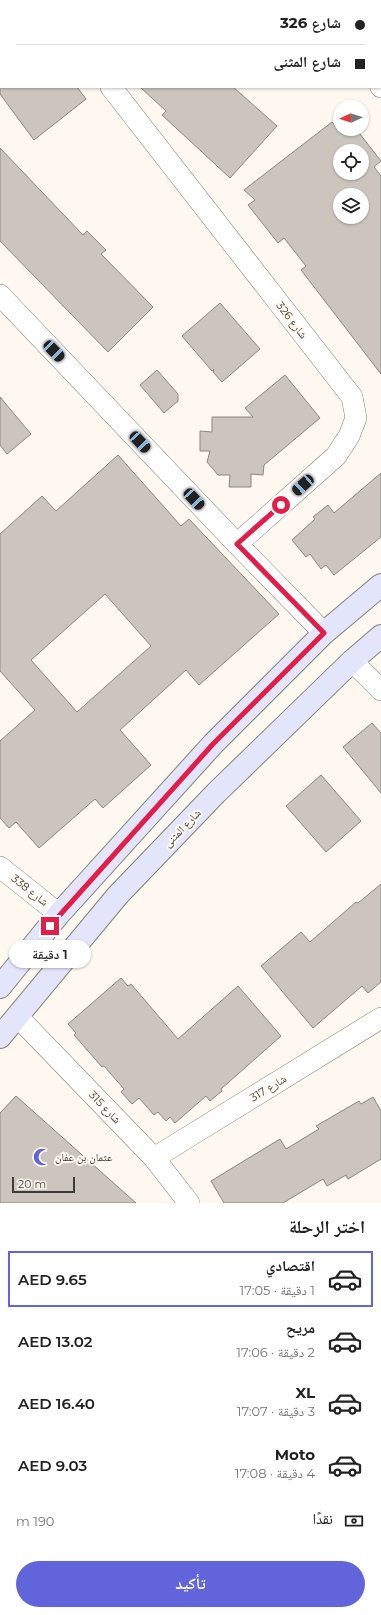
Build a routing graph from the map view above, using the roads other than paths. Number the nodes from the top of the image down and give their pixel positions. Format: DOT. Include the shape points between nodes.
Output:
graph roads {
  1 [pos="112,88"];
  2 [pos="0,295"];
  3 [pos="237,544"];
  4 [pos="381,585"];
  5 [pos="324,633"];
  6 [pos="381,636"];
  7 [pos="352,661"];
  8 [pos="381,690"];
  9 [pos="0,867"];
  10 [pos="59,914"];
  11 [pos="0,987"];
  12 [pos="17,1016"];
  13 [pos="381,1018"];
  14 [pos="0,1037"];
  15 [pos="154,1158"];
  16 [pos="189,1203"];
  1 -- 3 [label="street, شارع 326" via="352,397 356,418 349,436 336,456"];
  2 -- 3 [label="street"];
  3 -- 5 [label="street"];
  4 -- 5 [label="street"];
  5 -- 10 [label="street" via="213,744"];
  6 -- 7 [label="street, شارع المثنى"];
  7 -- 8 [label="street"];
  7 -- 12 [label="street, شارع المثنى" via="216,792 118,895"];
  9 -- 10 [label="street, شارع 338"];
  10 -- 11 [label="street"];
  12 -- 14 [label="street, شارع المثنى"];
  12 -- 15 [label="street, شارع 315"];
  13 -- 15 [label="street, شارع 317"];
  15 -- 16 [label="street, شارع 315"];
}
